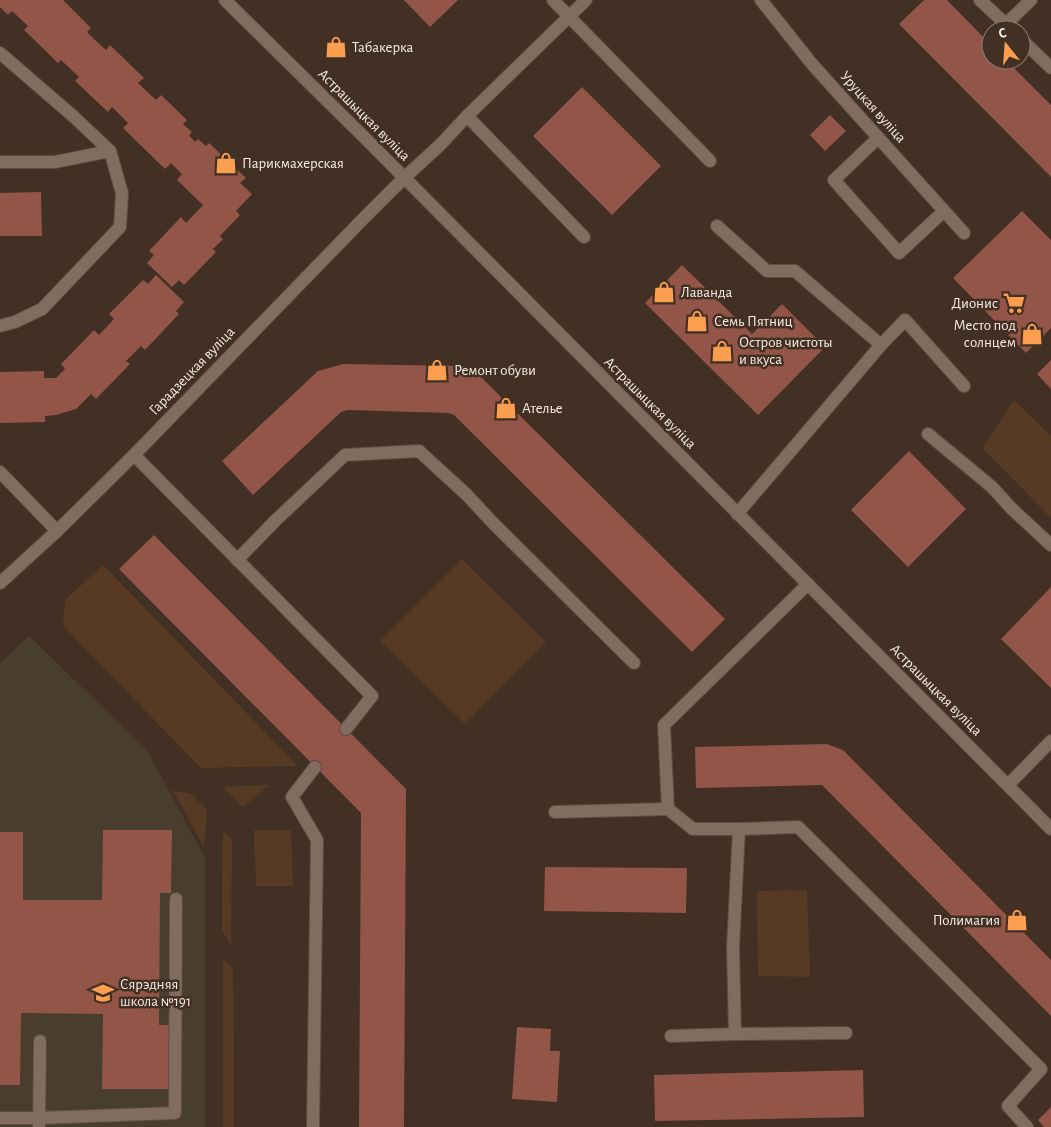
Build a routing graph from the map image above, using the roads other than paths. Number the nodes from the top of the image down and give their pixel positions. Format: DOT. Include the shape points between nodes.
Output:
graph roads {
  1 [pos="225,0"];
  2 [pos="553,0"];
  3 [pos="586,0"];
  4 [pos="761,0"];
  5 [pos="980,0"];
  6 [pos="1030,0"];
  7 [pos="569,17"];
  8 [pos="1001,20"];
  9 [pos="1014,20"];
  10 [pos="1031,49"];
  11 [pos="0,53"];
  12 [pos="1051,68"];
  13 [pos="468,116"];
  14 [pos="878,138"];
  15 [pos="110,151"];
  16 [pos="710,161"];
  17 [pos="0,162"];
  18 [pos="404,178"];
  19 [pos="944,211"];
  20 [pos="717,226"];
  21 [pos="964,233"];
  22 [pos="584,237"];
  23 [pos="0,326"];
  24 [pos="881,344"];
  25 [pos="964,386"];
  26 [pos="928,434"];
  27 [pos="134,455"];
  28 [pos="0,472"];
  29 [pos="737,514"];
  30 [pos="57,531"];
  31 [pos="1051,545"];
  32 [pos="237,560"];
  33 [pos="0,583"];
  34 [pos="808,584"];
  35 [pos="634,663"];
  36 [pos="346,729"];
  37 [pos="1051,741"];
  38 [pos="315,767"];
  39 [pos="1008,785"];
  40 [pos="668,809"];
  41 [pos="555,812"];
  42 [pos="1051,828"];
  43 [pos="739,829"];
  44 [pos="176,899"];
  45 [pos="846,1033"];
  46 [pos="735,1034"];
  47 [pos="671,1036"];
  48 [pos="40,1041"];
  49 [pos="0,1118"];
  50 [pos="39,1122"];
  51 [pos="104,1122"];
  52 [pos="313,1127"];
  53 [pos="1027,1127"];
  1 -- 18 [label="main road, Астрашыцкая вуліца"];
  2 -- 7 [label="main road"];
  3 -- 7 [label="main road, Гарадзецкая вуліца"];
  4 -- 14 [label="main road, Уруцкая вуліца"];
  5 -- 8 [label="main road"];
  6 -- 9 [label="main road"];
  7 -- 13 [label="main road, Гарадзецкая вуліца"];
  7 -- 16 [label="main road"];
  10 -- 12 [label="main road"];
  11 -- 15 [label="main road"];
  13 -- 18 [label="main road, Гарадзецкая вуліца"];
  13 -- 22 [label="main road"];
  14 -- 19 [label="main road, Уруцкая вуліца"];
  14 -- 19 [label="main road" via="834,180 899,253"];
  15 -- 17 [label="main road" via="55,162"];
  15 -- 23 [label="main road" via="122,193 120,226 42,308"];
  18 -- 27 [label="main road, Гарадзецкая вуліца"];
  18 -- 29 [label="main road, Астрашыцкая вуліца"];
  19 -- 21 [label="main road, Уруцкая вуліца"];
  20 -- 24 [label="main road" via="766,270 795,271"];
  24 -- 25 [label="main road" via="905,320"];
  24 -- 29 [label="main road"];
  26 -- 31 [label="main road" via="992,487"];
  27 -- 30 [label="main road, Гарадзецкая вуліца"];
  27 -- 32 [label="main road"];
  28 -- 30 [label="main road"];
  29 -- 34 [label="main road, Астрашыцкая вуліца"];
  30 -- 33 [label="main road, Гарадзецкая вуліца"];
  32 -- 35 [label="main road" via="345,455 419,451"];
  32 -- 36 [label="main road" via="372,696"];
  34 -- 39 [label="main road, Астрашыцкая вуліца"];
  34 -- 40 [label="main road" via="664,725"];
  37 -- 39 [label="main road"];
  38 -- 52 [label="main road" via="292,797 317,840"];
  39 -- 42 [label="main road, Астрашыцкая вуліца"];
  40 -- 41 [label="main road"];
  40 -- 43 [label="main road" via="693,829"];
  43 -- 46 [label="main road" via="733,946"];
  43 -- 53 [label="main road" via="798,827 1040,1069 1008,1106"];
  44 -- 51 [label="main road" via="175,1113"];
  45 -- 46 [label="main road"];
  46 -- 47 [label="main road"];
  48 -- 50 [label="main road"];
  49 -- 50 [label="main road"];
  50 -- 51 [label="main road"];
}
